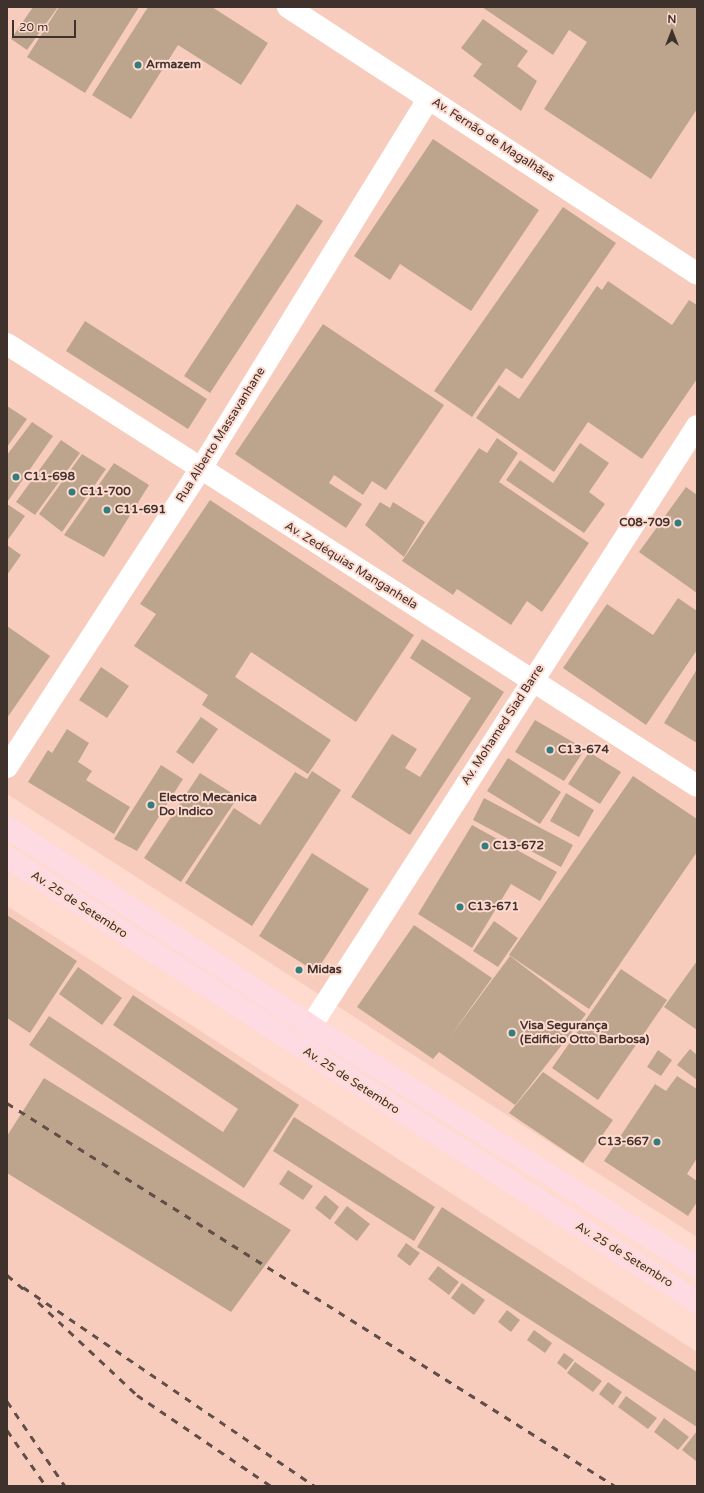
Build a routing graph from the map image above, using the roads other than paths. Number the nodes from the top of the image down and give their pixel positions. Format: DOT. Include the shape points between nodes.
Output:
graph roads {
  1 [pos="288,7"];
  2 [pos="428,99"];
  3 [pos="697,274"];
  4 [pos="7,344"];
  5 [pos="697,426"];
  6 [pos="200,470"];
  7 [pos="531,680"];
  8 [pos="7,767"];
  9 [pos="697,786"];
  10 [pos="7,827"];
  11 [pos="7,857"];
  12 [pos="311,1026"];
  13 [pos="696,1264"];
  14 [pos="697,1302"];
  1 -- 2 [label="street, Av. Fernão de Magalhães"];
  2 -- 3 [label="street, Av. Fernão de Magalhães"];
  2 -- 6 [label="street, Rua Alberto Massavanhane"];
  4 -- 6 [label="street, Av. Zedéquias Manganhela"];
  5 -- 7 [label="street, Av. Mohamed Siad Barre"];
  6 -- 7 [label="street, Av. Zedéquias Manganhela"];
  6 -- 8 [label="street, Rua Alberto Massavanhane"];
  7 -- 9 [label="street, Av. Zedéquias Manganhela"];
  7 -- 12 [label="street, Av. Mohamed Siad Barre"];
  10 -- 12 [label="main road, Av. 25 de Setembro"];
  11 -- 14 [label="main road, Av. 25 de Setembro"];
  12 -- 13 [label="main road, Av. 25 de Setembro"];
}
